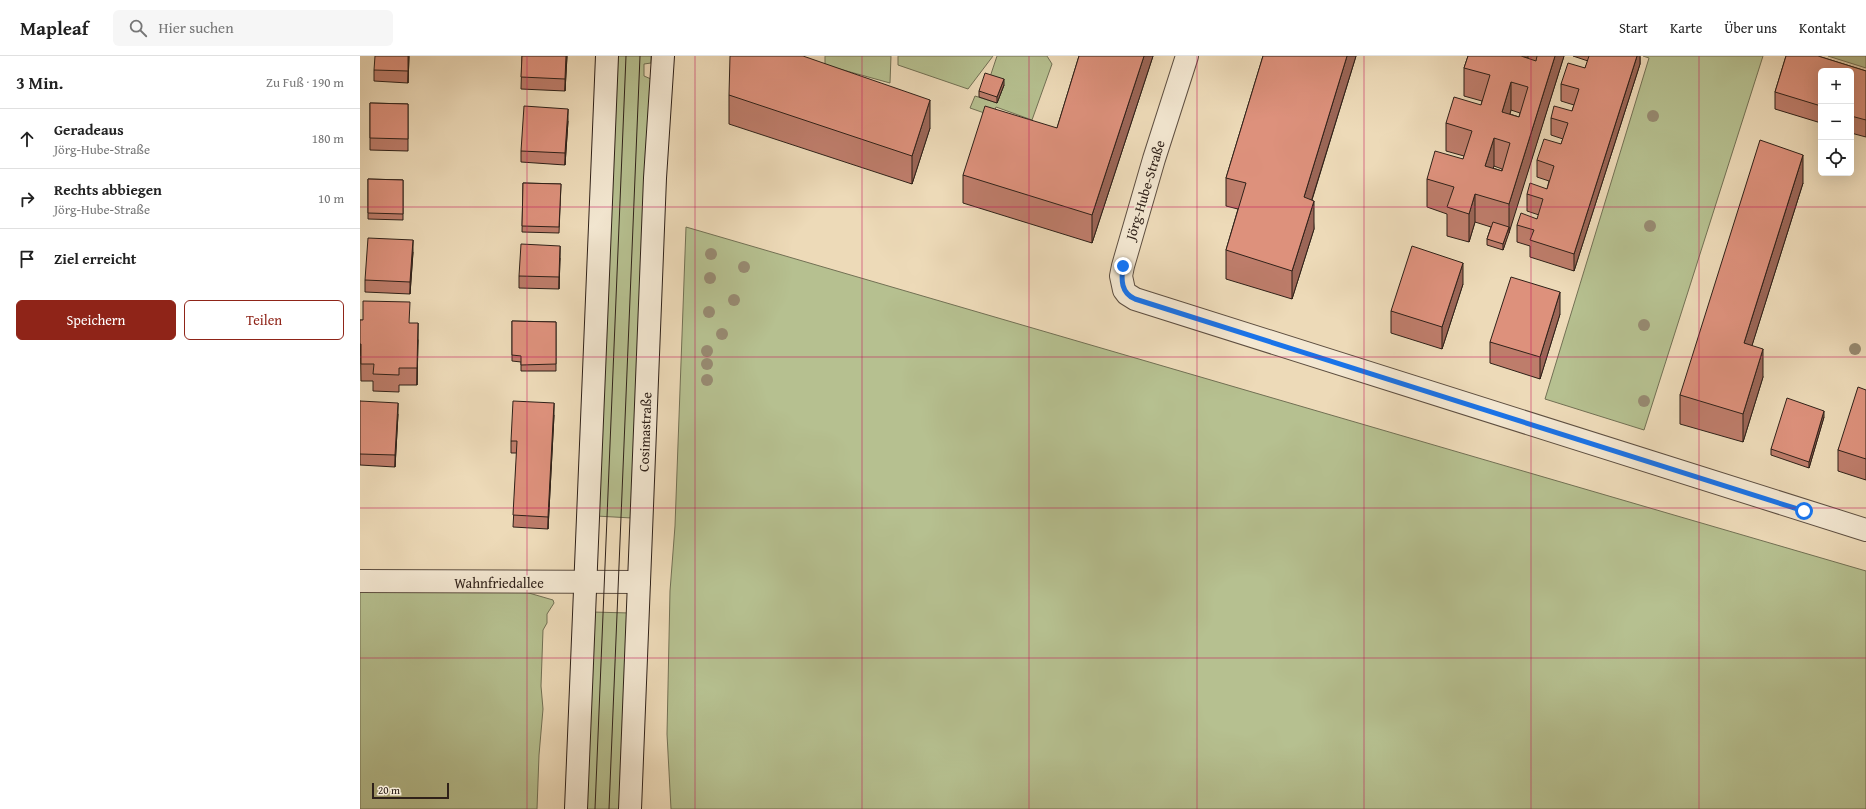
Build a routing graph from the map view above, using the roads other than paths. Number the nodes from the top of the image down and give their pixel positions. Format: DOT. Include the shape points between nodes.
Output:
graph roads {
  1 [pos="607,56"];
  2 [pos="663,56"];
  3 [pos="1187,56"];
  4 [pos="1866,530"];
  5 [pos="360,581"];
  6 [pos="639,582"];
  7 [pos="584,583"];
  8 [pos="576,809"];
  9 [pos="630,809"];
  1 -- 7 [label="main road"];
  2 -- 6 [label="main road, Cosimastraße" via="655,178"];
  3 -- 4 [label="main road, Jörg-Hube-Straße" via="1123,266 1122,285 1130,297"];
  5 -- 7 [label="main road, Wahnfriedallee"];
  6 -- 7 [label="main road, Wahnfriedallee"];
  6 -- 9 [label="main road, Cosimastraße"];
  7 -- 8 [label="main road"];
}
